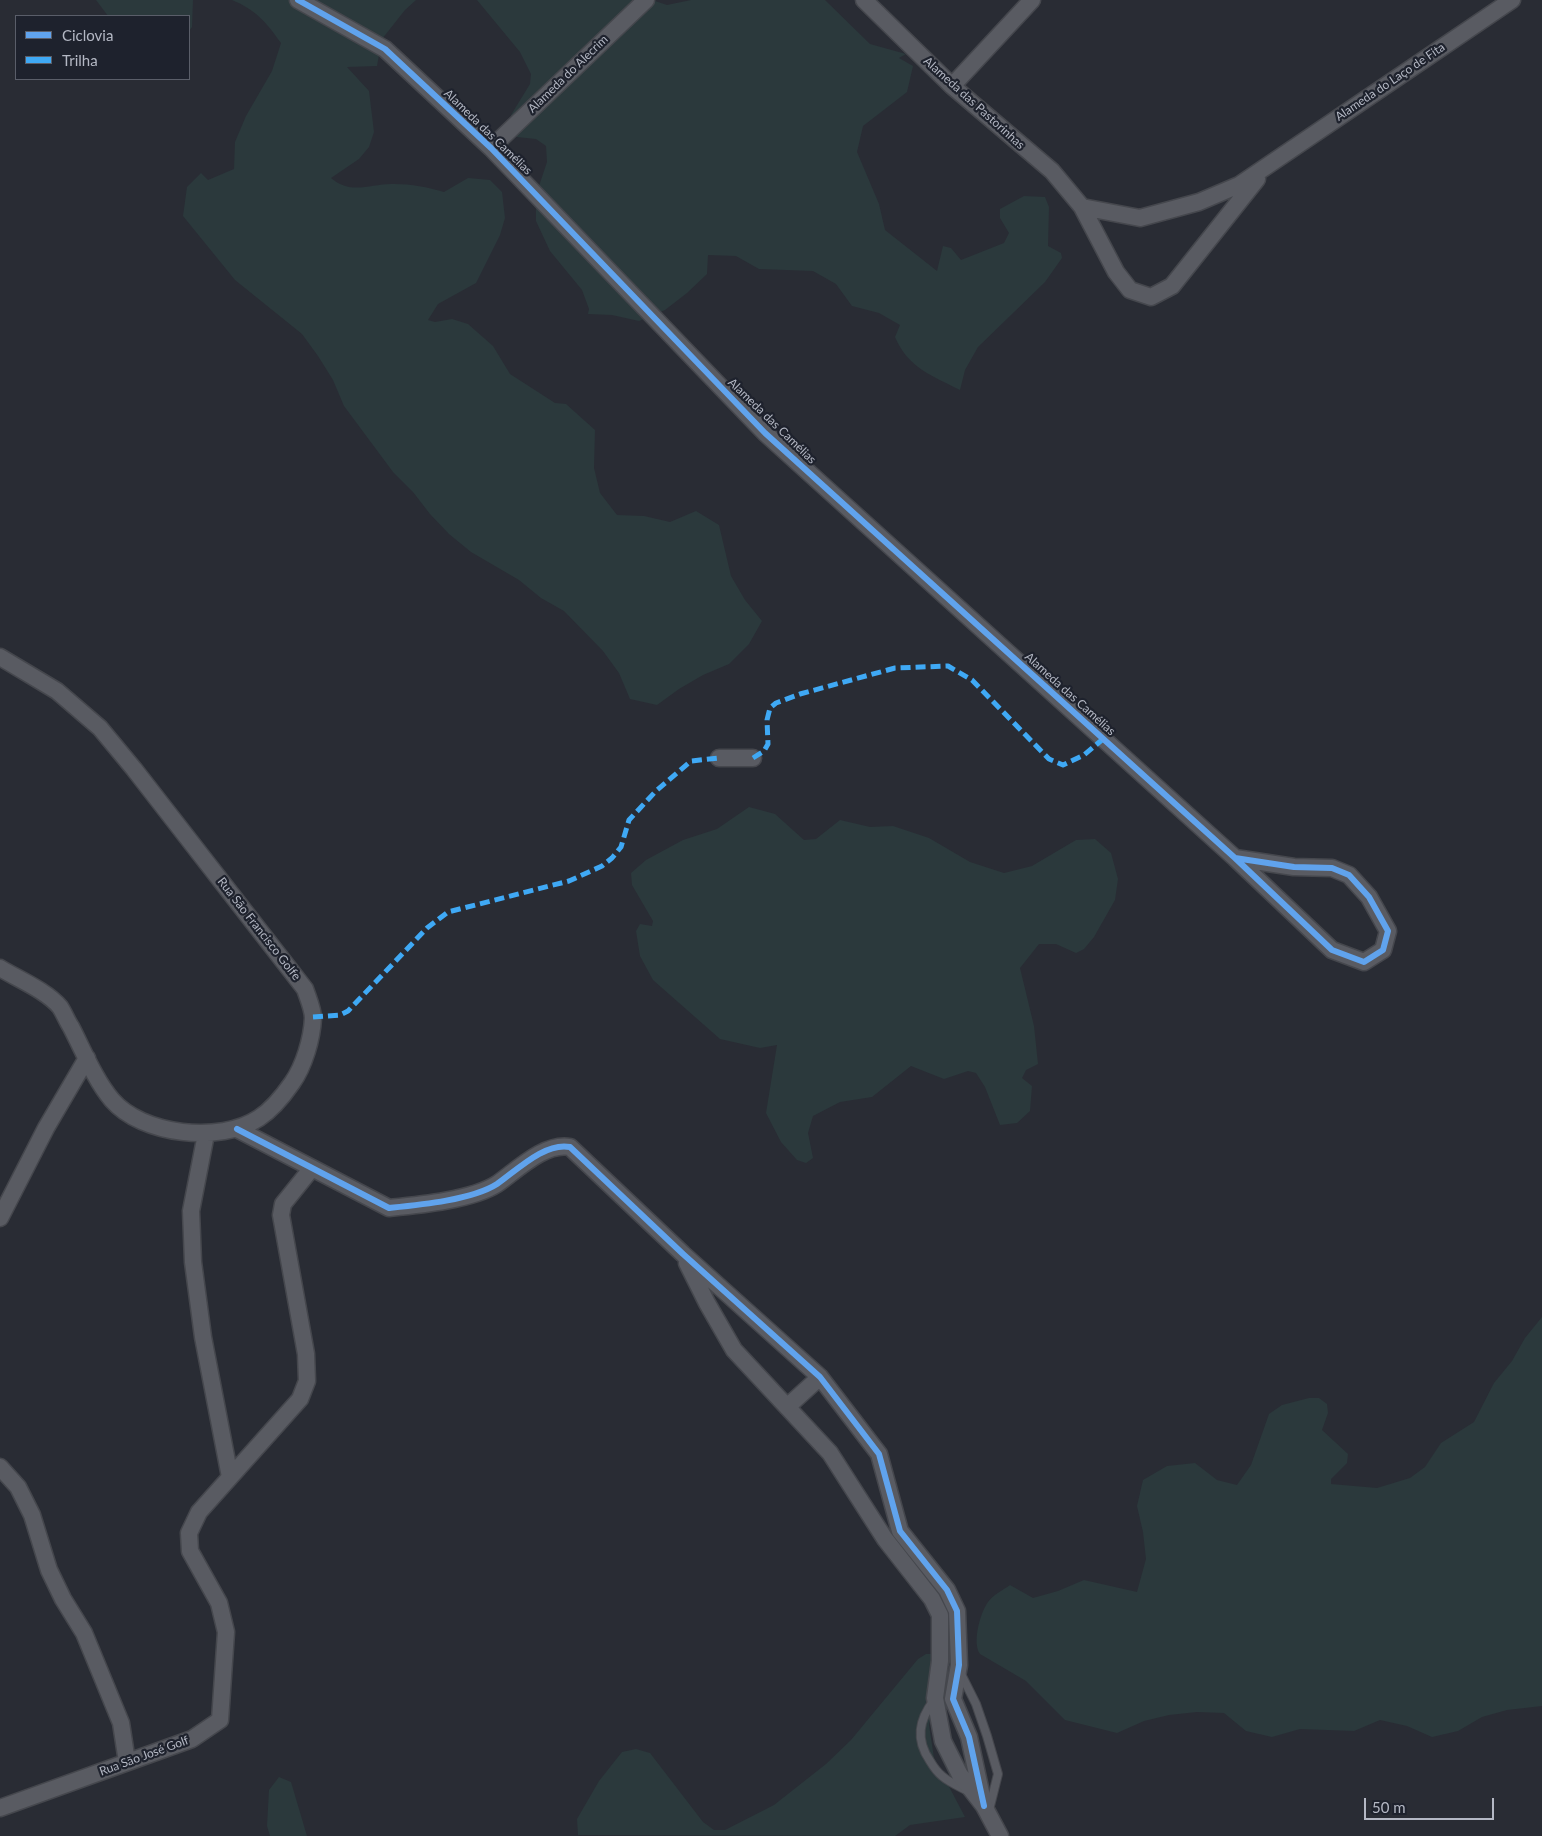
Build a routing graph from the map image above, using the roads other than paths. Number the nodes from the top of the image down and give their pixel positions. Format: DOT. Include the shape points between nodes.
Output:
graph roads {
  1 [pos="298,0"];
  2 [pos="646,0"];
  3 [pos="864,0"];
  4 [pos="1032,0"];
  5 [pos="1512,0"];
  6 [pos="952,86"];
  7 [pos="491,148"];
  8 [pos="1269,166"];
  9 [pos="1082,207"];
  10 [pos="1151,297"];
  11 [pos="0,657"];
  12 [pos="719,758"];
  13 [pos="753,758"];
  14 [pos="1235,858"];
  15 [pos="0,968"];
  16 [pos="87,1058"];
  17 [pos="237,1129"];
  18 [pos="206,1134"];
  19 [pos="312,1168"];
  20 [pos="0,1218"];
  21 [pos="683,1254"];
  22 [pos="820,1377"];
  23 [pos="787,1407"];
  24 [pos="0,1467"];
  25 [pos="226,1480"];
  26 [pos="935,1698"];
  27 [pos="127,1762"];
  28 [pos="983,1805"];
  29 [pos="0,1808"];
  30 [pos="1000,1836"];
  1 -- 7 [label="street, Alameda das Camélias" via="384,49"];
  2 -- 7 [label="street, Alameda do Alecrim"];
  3 -- 6 [label="street, Alameda das Pastorinhas"];
  4 -- 6 [label="street"];
  5 -- 8 [label="street, Alameda do Laço de Fita"];
  6 -- 9 [label="street, Alameda das Pastorinhas" via="1052,171"];
  7 -- 14 [label="street, Alameda das Camélias" via="766,434"];
  8 -- 9 [label="street, Alameda do Laço de Fita" via="1239,185 1200,202 1140,218"];
  8 -- 10 [label="street, Alameda do Laço de Fita" via="1172,286"];
  9 -- 10 [label="street, Alameda das Pastorinhas" via="1116,272 1130,290"];
  11 -- 17 [label="street, Rua São Francisco Golfe" via="57,691 100,728 305,989 313,1017 308,1046 297,1076 279,1101 258,1119"];
  12 -- 13 [label="street"];
  14 -- 14 [label="street, Alameda das Camélias" via="1332,950 1364,962 1383,950 1388,931 1369,897 1349,875 1332,868 1294,867"];
  15 -- 16 [label="street, Rua São Francisco Golfe" via="47,995 60,1007"];
  16 -- 18 [label="street, Rua São Francisco Golfe" via="112,1100 130,1116 177,1131"];
  16 -- 20 [label="street" via="46,1128"];
  17 -- 18 [label="street, Rua São Francisco Golfe"];
  17 -- 19 [label="street"];
  18 -- 25 [label="street" via="191,1211 193,1262"];
  19 -- 21 [label="street" via="389,1208 415,1206 469,1195 495,1185 548,1149 562,1145 570,1147"];
  19 -- 25 [label="street" via="283,1204 281,1215 306,1354 307,1381 300,1399"];
  21 -- 22 [label="street"];
  21 -- 23 [label="street" via="734,1350"];
  22 -- 23 [label="street"];
  22 -- 28 [label="street" via="879,1454 900,1531 947,1590 957,1611 958,1670 953,1699 969,1737"];
  23 -- 26 [label="street" via="830,1453 885,1539 932,1599 940,1615 940,1661"];
  24 -- 27 [label="street" via="18,1487 32,1515 49,1570 87,1640 121,1723"];
  25 -- 27 [label="street, Rua São José Golf" via="199,1512 189,1533 190,1551 219,1603 226,1632 220,1720 192,1739"];
  26 -- 28 [label="street" via="943,1741 960,1775"];
  26 -- 28 [label="lane" via="921,1729 920,1738 926,1755 936,1771"];
  27 -- 29 [label="street, Rua São José Golf"];
  28 -- 30 [label="street"];
}
